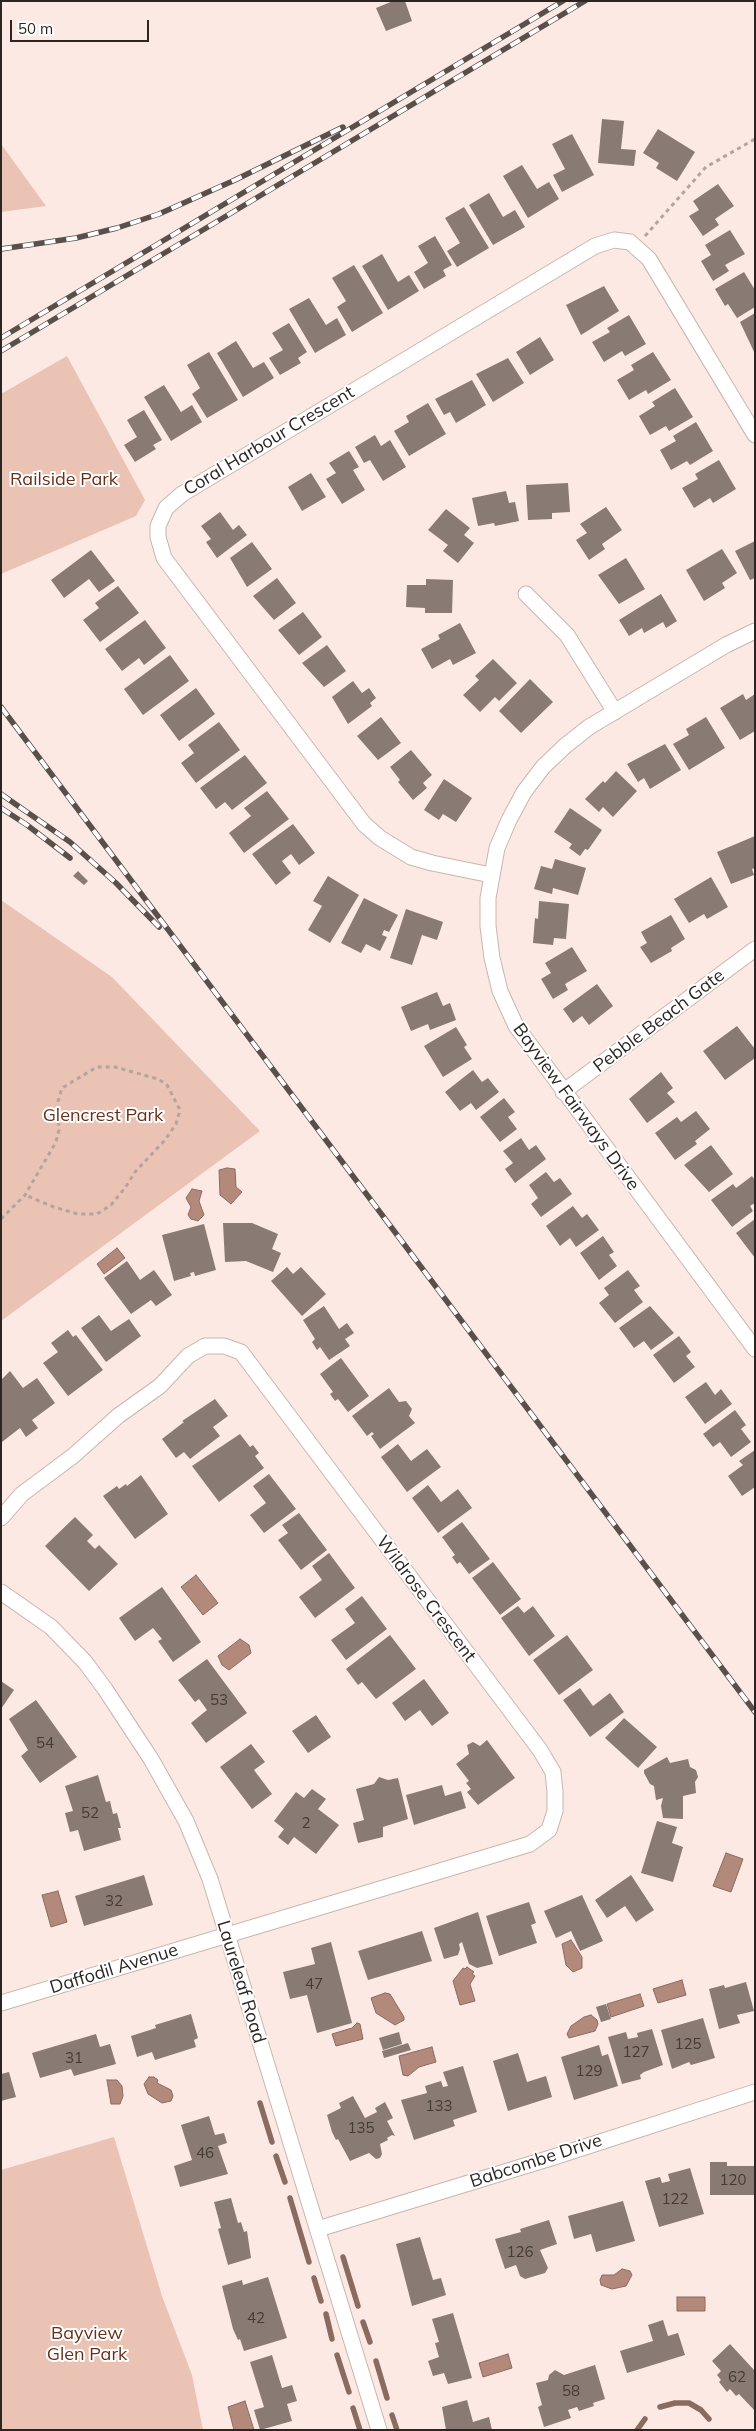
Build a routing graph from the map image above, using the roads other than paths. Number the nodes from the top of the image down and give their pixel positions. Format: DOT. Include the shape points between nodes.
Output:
graph roads {
  1 [pos="755,435"];
  2 [pos="526,594"];
  3 [pos="755,632"];
  4 [pos="615,712"];
  5 [pos="490,875"];
  6 [pos="755,949"];
  7 [pos="563,1092"];
  8 [pos="755,1349"];
  9 [pos="1,1518"];
  10 [pos="1,1592"];
  11 [pos="226,1935"];
  12 [pos="1,2003"];
  13 [pos="755,2092"];
  14 [pos="318,2228"];
  15 [pos="379,2430"];
  1 -- 5 [label="street, Coral Harbour Crescent" via="653,265 630,242 614,240 595,246 182,494 166,508 158,526 160,548 170,566 364,824 380,838 411,856"];
  2 -- 4 [label="street" via="567,635"];
  3 -- 4 [label="street, Bayview Fairways Drive" via="726,645"];
  4 -- 5 [label="street, Bayview Fairways Drive" via="589,727 543,767 508,820"];
  5 -- 7 [label="street, Bayview Fairways Drive" via="488,934 500,991 516,1026"];
  6 -- 7 [label="street, Pebble Beach Gate"];
  7 -- 8 [label="street, Bayview Fairways Drive"];
  9 -- 11 [label="street, Wildrose Crescent" via="22,1494 160,1386 188,1356 205,1346 224,1346 241,1352 528,1734 553,1772 555,1811 549,1830 530,1844"];
  10 -- 11 [label="street, Laureleaf Road" via="52,1627 85,1662 151,1759 186,1821 210,1879"];
  11 -- 12 [label="street, Daffodil Avenue"];
  11 -- 14 [label="street, Laureleaf Road"];
  13 -- 14 [label="street, Babcombe Drive"];
  14 -- 15 [label="street, Laureleaf Road"];
}
